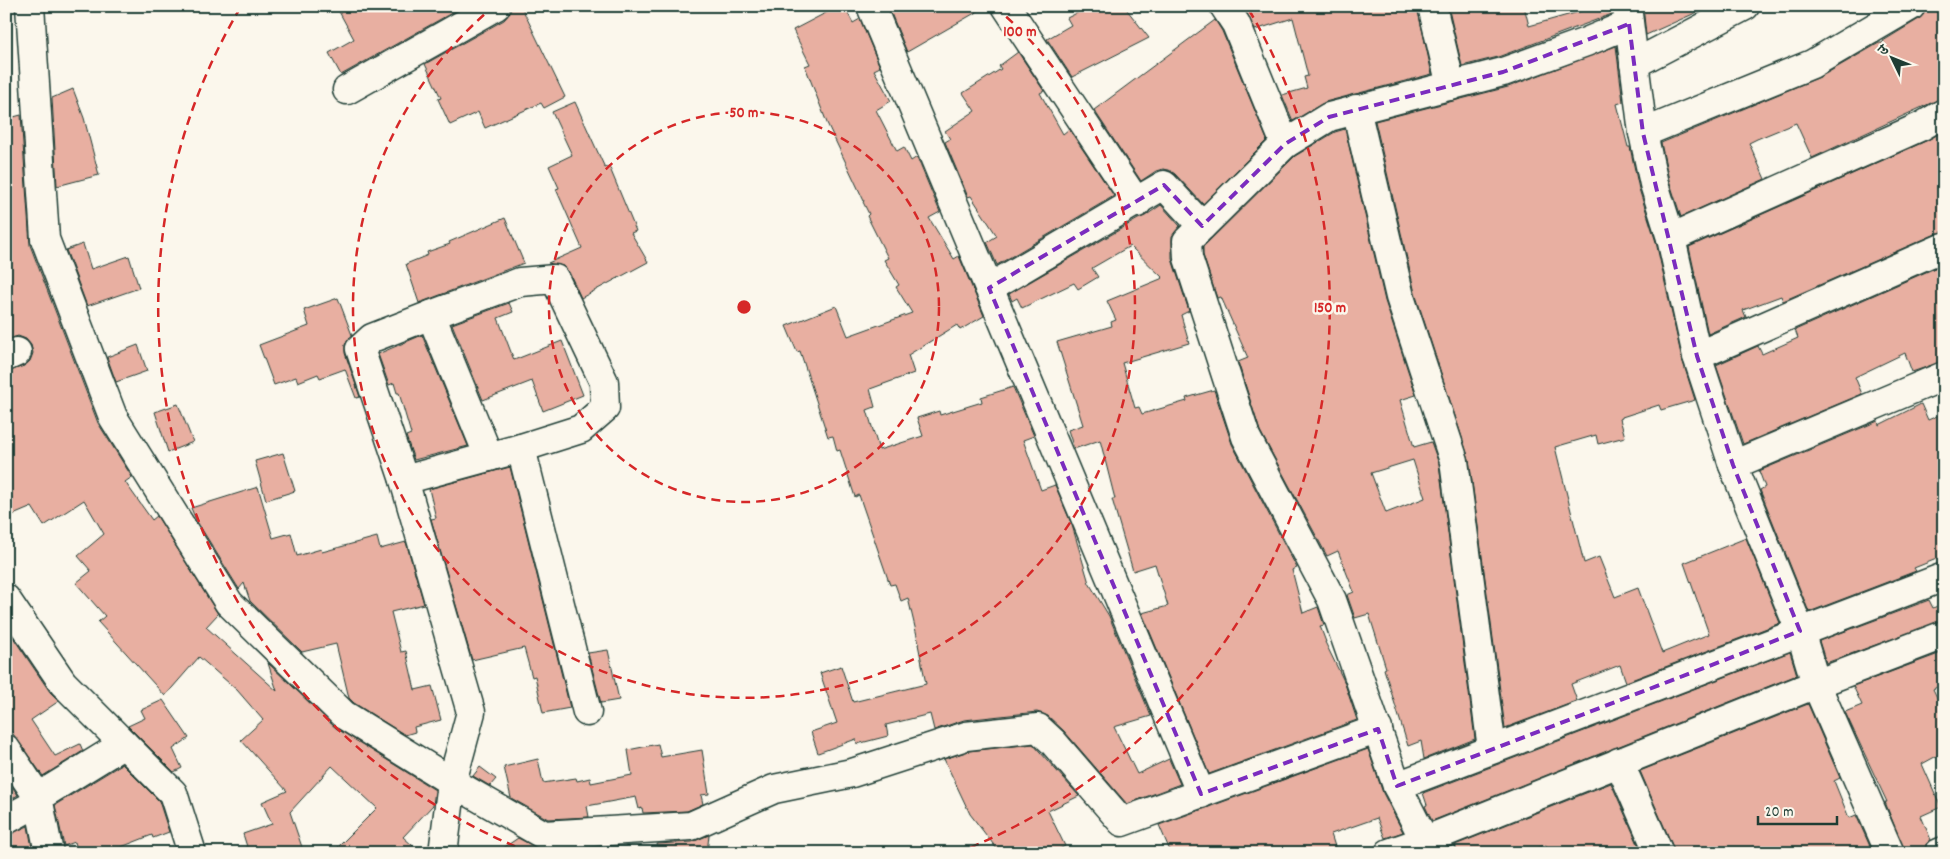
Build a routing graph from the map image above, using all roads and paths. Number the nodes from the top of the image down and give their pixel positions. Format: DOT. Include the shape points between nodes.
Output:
graph roads {
  1 [pos="30,6"];
  2 [pos="496,6"];
  3 [pos="871,6"];
  4 [pos="1006,6"];
  5 [pos="1224,6"];
  6 [pos="1432,6"];
  7 [pos="1745,6"];
  8 [pos="1911,6"];
  9 [pos="1628,15"];
  10 [pos="1634,64"];
  11 [pos="1451,86"];
  12 [pos="347,90"];
  13 [pos="1356,110"];
  14 [pos="1944,113"];
  15 [pos="1643,133"];
  16 [pos="1285,144"];
  17 [pos="1137,203"];
  18 [pos="1202,226"];
  19 [pos="1671,238"];
  20 [pos="1944,247"];
  21 [pos="989,288"];
  22 [pos="431,315"];
  23 [pos="1697,356"];
  24 [pos="1944,376"];
  25 [pos="521,448"];
  26 [pos="489,457"];
  27 [pos="1733,466"];
  28 [pos="404,480"];
  29 [pos="1944,577"];
  30 [pos="6,599"];
  31 [pos="1800,631"];
  32 [pos="1944,636"];
  33 [pos="1816,684"];
  34 [pos="588,712"];
  35 [pos="1378,729"];
  36 [pos="124,744"];
  37 [pos="1492,749"];
  38 [pos="6,750"];
  39 [pos="1619,762"];
  40 [pos="452,782"];
  41 [pos="1397,786"];
  42 [pos="1201,794"];
  43 [pos="38,797"];
  44 [pos="6,820"];
  45 [pos="1428,846"];
  46 [pos="1944,851"];
  47 [pos="49,853"];
  48 [pos="192,853"];
  49 [pos="443,853"];
  50 [pos="1389,853"];
  51 [pos="1659,853"];
  52 [pos="1890,853"];
  53 [pos="1939,853"];
  1 -- 40 [label="street" via="45,238 113,417 229,603 344,715"];
  2 -- 12 [label="street"];
  3 -- 21 [label="street"];
  4 -- 17 [label="street"];
  5 -- 16 [label="street" via="1236,24"];
  6 -- 11 [label="street"];
  7 -- 10 [label="street"];
  8 -- 15 [label="street" via="1812,64"];
  9 -- 10 [label="street"];
  9 -- 11 [label="street" via="1586,42"];
  10 -- 15 [label="street"];
  11 -- 13 [label="street"];
  13 -- 16 [label="street" via="1329,117"];
  13 -- 37 [label="street" via="1400,298 1454,460"];
  14 -- 19 [label="street" via="1922,126"];
  15 -- 19 [label="street" via="1654,184"];
  16 -- 18 [label="street"];
  17 -- 18 [label="street" via="1164,185"];
  17 -- 21 [label="street"];
  18 -- 35 [label="street" via="1187,241 1188,258 1246,437 1332,600"];
  19 -- 23 [label="street"];
  20 -- 23 [label="street"];
  21 -- 42 [label="street"];
  22 -- 25 [label="street" via="520,282 555,279 604,382 605,408 581,429"];
  22 -- 26 [label="street"];
  22 -- 28 [label="street" via="372,338 360,349"];
  23 -- 27 [label="street"];
  24 -- 27 [label="street"];
  25 -- 26 [label="street"];
  25 -- 34 [label="street"];
  26 -- 28 [label="street"];
  27 -- 31 [label="street"];
  28 -- 40 [label="street" via="471,712"];
  29 -- 31 [label="street"];
  30 -- 36 [label="street" via="63,683"];
  31 -- 33 [label="street"];
  31 -- 37 [label="street"];
  32 -- 33 [label="street"];
  33 -- 39 [label="street"];
  33 -- 52 [label="street"];
  35 -- 41 [label="street"];
  35 -- 42 [label="street"];
  36 -- 43 [label="street"];
  36 -- 48 [label="street" via="173,793"];
  37 -- 41 [label="street"];
  38 -- 43 [label="street"];
  39 -- 45 [label="street"];
  39 -- 51 [label="street"];
  40 -- 42 [label="street" via="544,835 691,826 774,790 852,773 966,736 1038,728 1122,822"];
  40 -- 49 [label="street"];
  41 -- 45 [label="street"];
  43 -- 44 [label="street" via="35,804"];
  43 -- 47 [label="street"];
  45 -- 50 [label="street"];
  46 -- 53 [label="street"];
}
